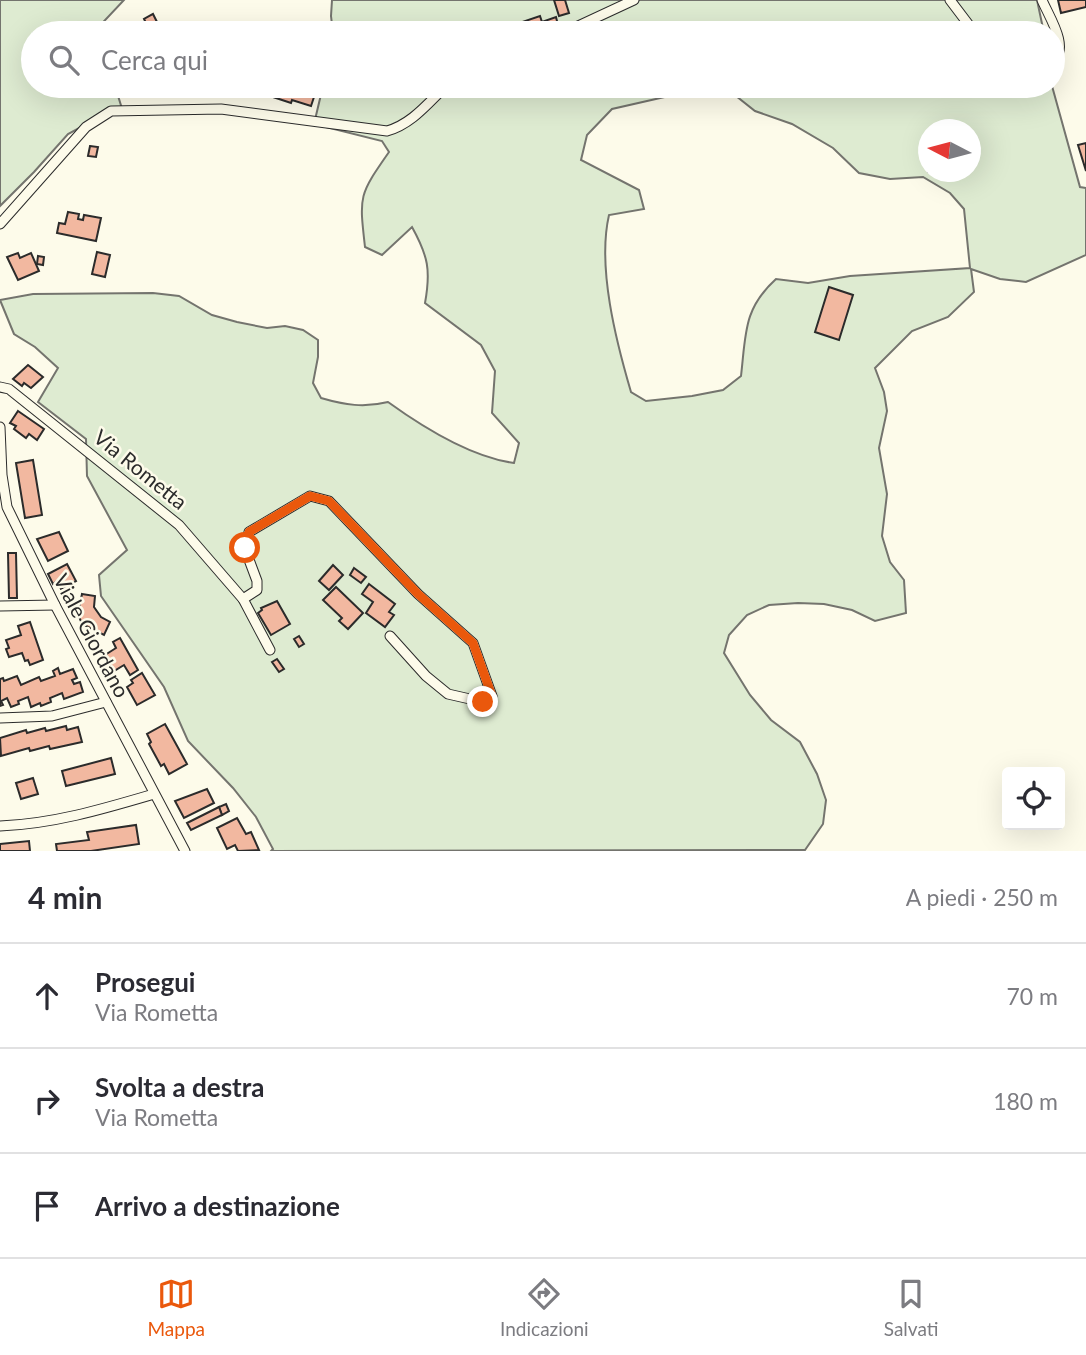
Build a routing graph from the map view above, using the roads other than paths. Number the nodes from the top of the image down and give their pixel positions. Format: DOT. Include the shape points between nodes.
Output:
graph roads {
  1 [pos="635,0"];
  2 [pos="950,0"];
  3 [pos="1042,0"];
  4 [pos="589,21"];
  5 [pos="966,21"];
  6 [pos="1051,21"];
  7 [pos="434,98"];
  8 [pos="0,224"];
  9 [pos="0,387"];
  10 [pos="0,427"];
  11 [pos="243,599"];
  12 [pos="55,605"];
  13 [pos="0,606"];
  14 [pos="390,636"];
  15 [pos="270,650"];
  16 [pos="106,702"];
  17 [pos="0,718"];
  18 [pos="154,794"];
  19 [pos="0,826"];
  20 [pos="186,851"];
  1 -- 4 [label="street"];
  2 -- 5 [label="street"];
  3 -- 6 [label="street"];
  7 -- 8 [label="street" via="414,118 387,131 221,109 111,111 86,127"];
  9 -- 11 [label="street, Via Rometta" via="9,389 179,525"];
  10 -- 12 [label="street, Viale Giordano" via="7,507"];
  11 -- 14 [label="street" via="257,590 245,548 249,532 310,496 329,501 418,594 473,643 492,696 483,702 448,694"];
  11 -- 15 [label="street, Via Rometta"];
  12 -- 13 [label="street"];
  12 -- 16 [label="street, Viale Giordano"];
  16 -- 17 [label="street" via="52,716"];
  16 -- 18 [label="street, Viale Giordano"];
  18 -- 19 [label="street" via="84,814"];
  18 -- 20 [label="street, Viale Giordano"];
}
